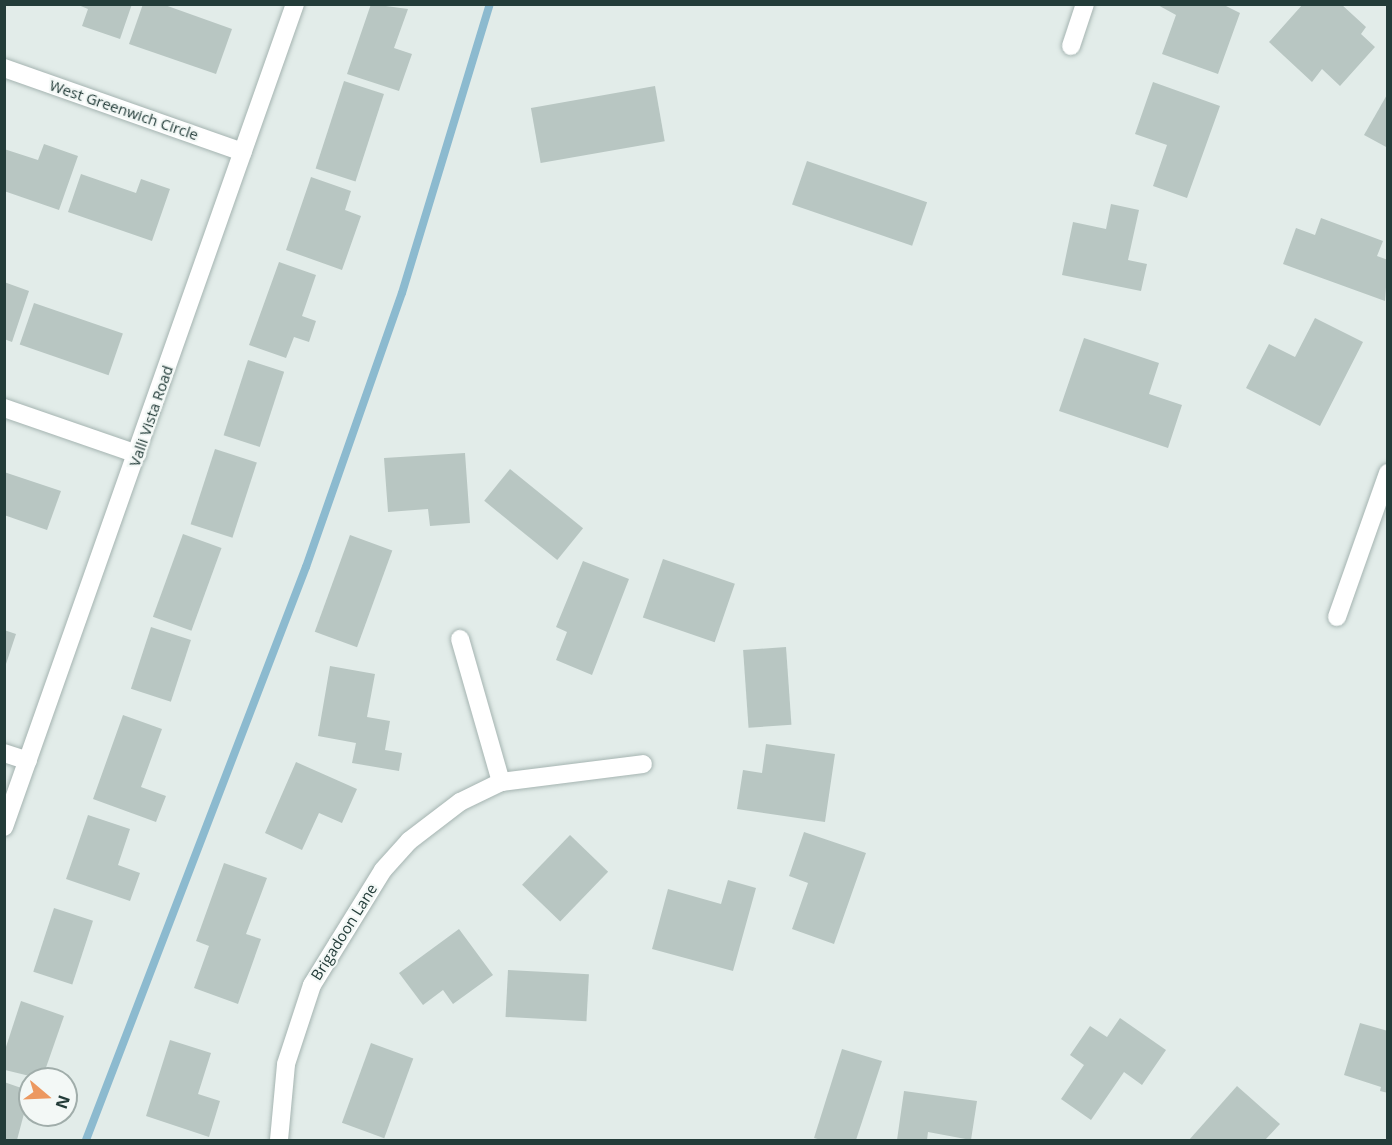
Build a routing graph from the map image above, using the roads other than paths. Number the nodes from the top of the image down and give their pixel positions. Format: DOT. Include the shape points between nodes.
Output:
graph roads {
  1 [pos="295,4"];
  2 [pos="1085,4"];
  3 [pos="1071,46"];
  4 [pos="4,68"];
  5 [pos="243,152"];
  6 [pos="4,408"];
  7 [pos="137,454"];
  8 [pos="1388,473"];
  9 [pos="1337,617"];
  10 [pos="460,639"];
  11 [pos="4,753"];
  12 [pos="28,761"];
  13 [pos="643,764"];
  14 [pos="501,782"];
  15 [pos="4,827"];
  16 [pos="279,1140"];
  1 -- 5 [label="street, Valli Vista Road"];
  2 -- 3 [label="street"];
  4 -- 5 [label="street, West Greenwich Circle"];
  5 -- 7 [label="street, Valli Vista Road"];
  6 -- 7 [label="street"];
  7 -- 12 [label="street, Valli Vista Road"];
  8 -- 9 [label="street"];
  10 -- 14 [label="street"];
  11 -- 12 [label="street"];
  12 -- 15 [label="street, Valli Vista Road"];
  13 -- 14 [label="street, Brigadoon Lane"];
  14 -- 16 [label="street, Brigadoon Lane" via="460,802 409,841 383,870 330,950 292,1039"];
}
